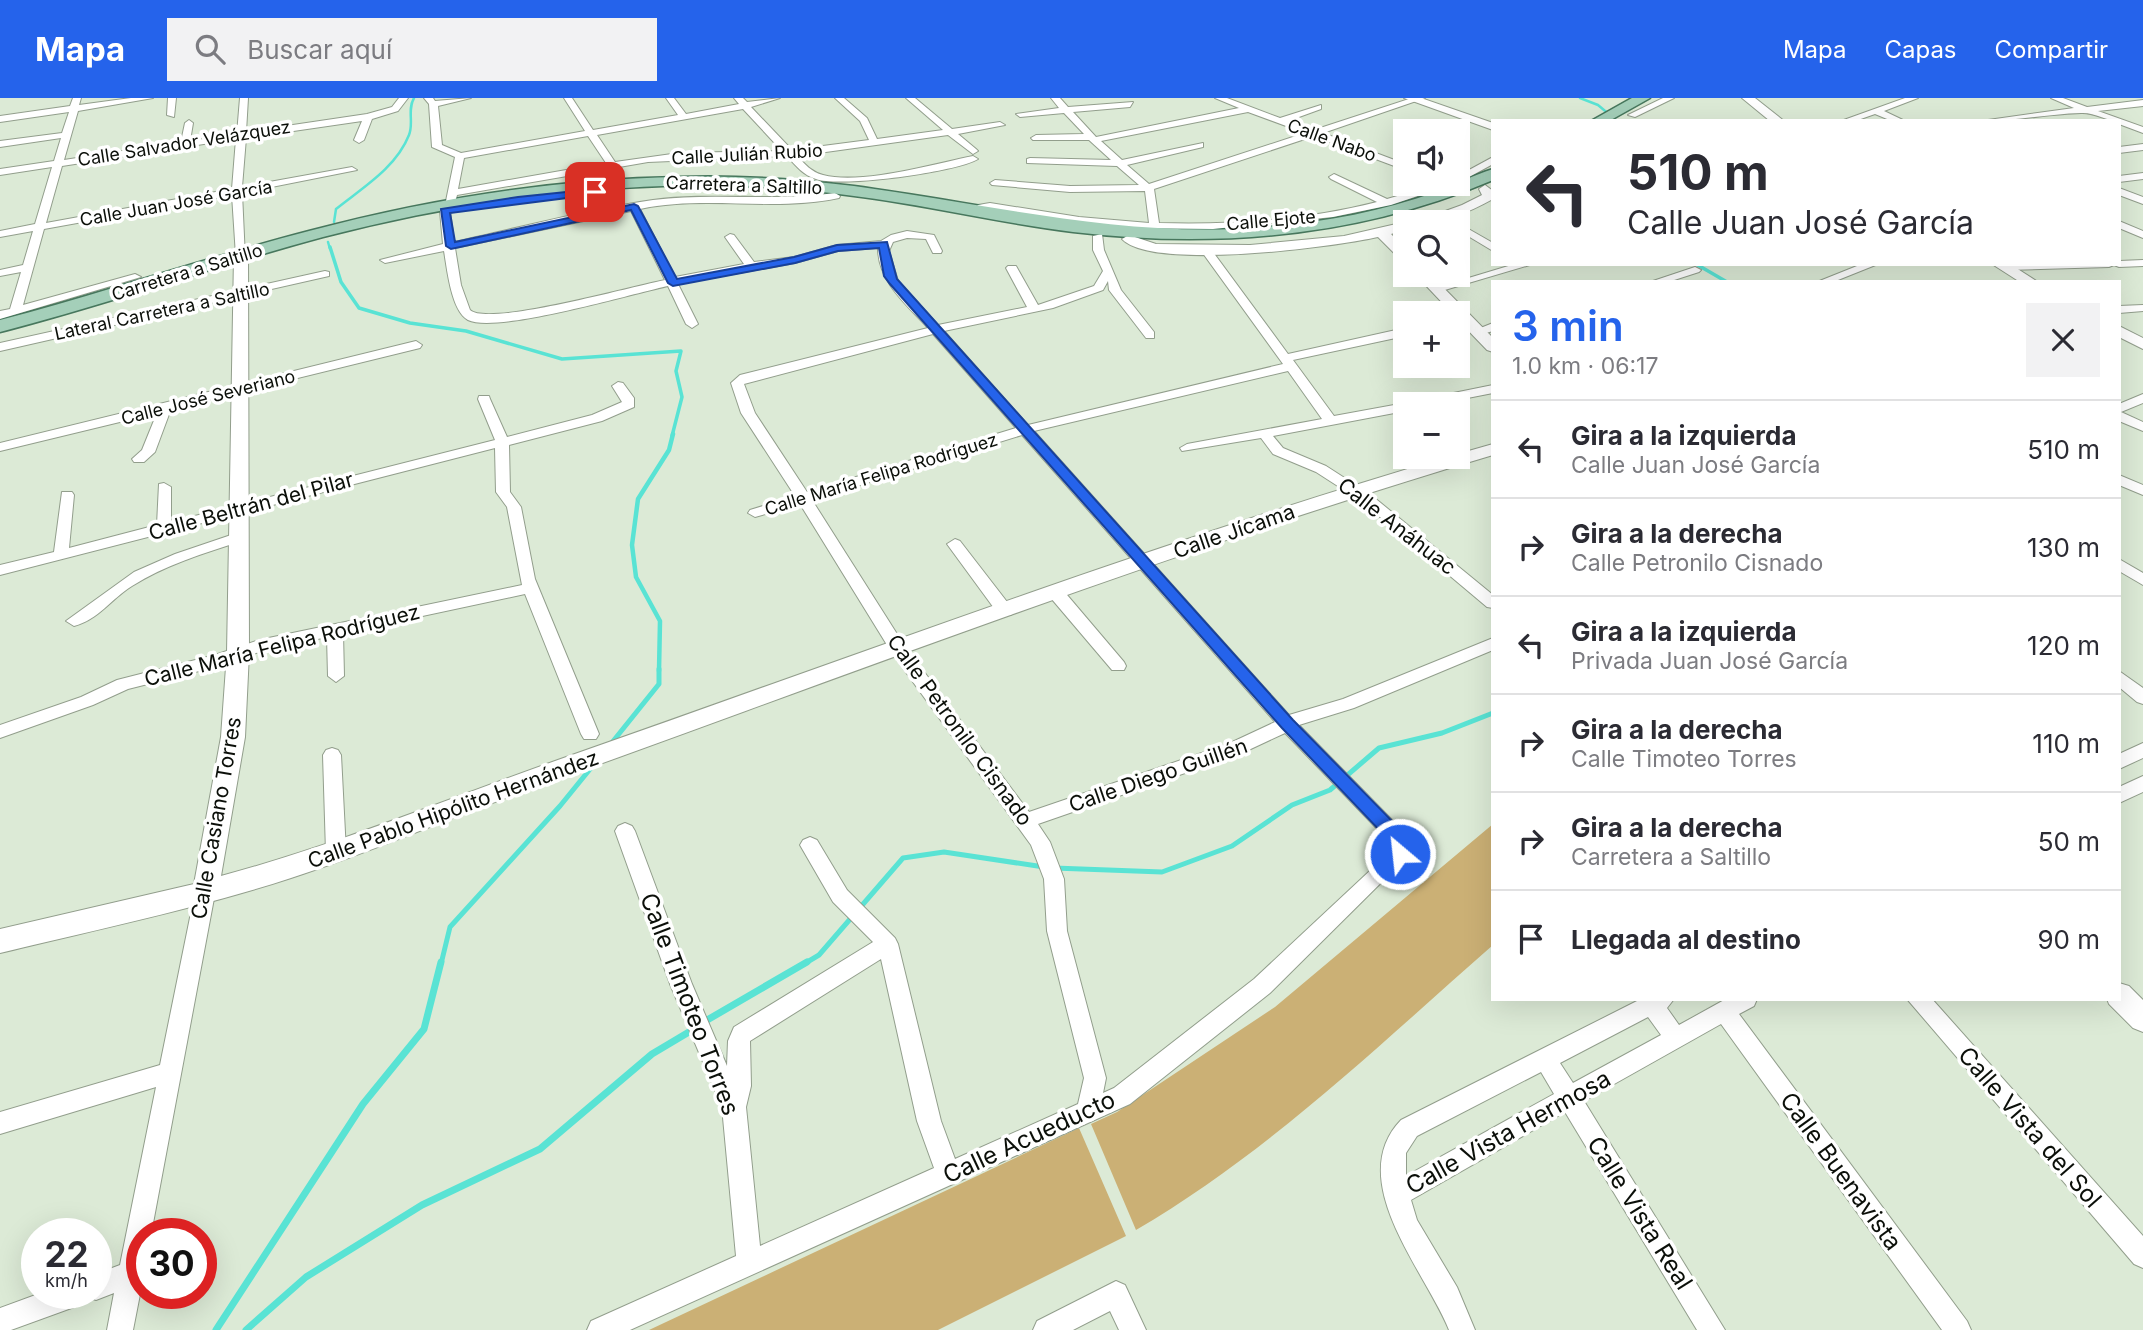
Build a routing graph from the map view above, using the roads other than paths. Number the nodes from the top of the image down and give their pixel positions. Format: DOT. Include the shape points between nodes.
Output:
graph roads {
  1 [pos="149,98"];
  2 [pos="172,98"];
  3 [pos="244,98"];
  4 [pos="404,98"];
  5 [pos="467,98"];
  6 [pos="568,98"];
  7 [pos="670,98"];
  8 [pos="776,98"];
  9 [pos="839,98"];
  10 [pos="910,98"];
  11 [pos="1055,98"];
  12 [pos="1219,98"];
  13 [pos="1643,98"];
  14 [pos="1670,98"];
  15 [pos="1748,98"];
  16 [pos="1914,98"];
  17 [pos="2055,98"];
  18 [pos="2095,98"];
  19 [pos="1415,99"];
  20 [pos="1898,100"];
  21 [pos="431,101"];
  22 [pos="741,102"];
  23 [pos="76,103"];
  24 [pos="2143,103"];
  25 [pos="1129,104"];
  26 [pos="2113,106"];
  27 [pos="1318,107"];
  28 [pos="1248,109"];
  29 [pos="2085,110"];
  30 [pos="1876,111"];
  31 [pos="1066,112"];
  32 [pos="1606,112"];
  33 [pos="1020,114"];
  34 [pos="171,115"];
  35 [pos="368,117"];
  36 [pos="684,117"];
  37 [pos="1636,118"];
  38 [pos="0,119"];
  39 [pos="1775,119"];
  40 [pos="1851,119"];
  41 [pos="1896,119"];
  42 [pos="2004,119"];
  43 [pos="2112,119"];
  44 [pos="1279,121"];
  45 [pos="2121,122"];
  46 [pos="189,123"];
  47 [pos="1000,125"];
  48 [pos="1491,126"];
  49 [pos="2143,130"];
  50 [pos="953,132"];
  51 [pos="593,133"];
  52 [pos="243,134"];
  53 [pos="1315,134"];
  54 [pos="66,135"];
  55 [pos="1036,138"];
  56 [pos="1093,138"];
  57 [pos="359,140"];
  58 [pos="186,143"];
  59 [pos="0,144"];
  60 [pos="875,144"];
  61 [pos="1200,145"];
  62 [pos="2143,147"];
  63 [pos="2121,150"];
  64 [pos="789,154"];
  65 [pos="460,156"];
  66 [pos="1030,161"];
  67 [pos="1491,161"];
  68 [pos="58,163"];
  69 [pos="1122,163"];
  70 [pos="1393,163"];
  71 [pos="612,165"];
  72 [pos="352,170"];
  73 [pos="0,172"];
  74 [pos="1470,173"];
  75 [pos="2143,176"];
  76 [pos="1334,177"];
  77 [pos="2121,179"];
  78 [pos="995,183"];
  79 [pos="871,186"];
  80 [pos="1149,188"];
  81 [pos="837,189"];
  82 [pos="1491,189"];
  83 [pos="237,192"];
  84 [pos="2121,192"];
  85 [pos="1409,196"];
  86 [pos="2143,201"];
  87 [pos="450,203"];
  88 [pos="1387,203"];
  89 [pos="634,206"];
  90 [pos="1461,210"];
  91 [pos="1075,223"];
  92 [pos="1154,225"];
  93 [pos="2121,225"];
  94 [pos="38,227"];
  95 [pos="1393,230"];
  96 [pos="1382,233"];
  97 [pos="0,234"];
  98 [pos="1470,234"];
  99 [pos="2143,235"];
  100 [pos="1098,236"];
  101 [pos="730,237"];
  102 [pos="1129,239"];
  103 [pos="884,244"];
  104 [pos="1393,244"];
  105 [pos="451,246"];
  106 [pos="1491,247"];
  107 [pos="1206,250"];
  108 [pos="937,251"];
  109 [pos="241,260"];
  110 [pos="385,260"];
  111 [pos="2143,263"];
  112 [pos="2121,264"];
  113 [pos="1519,266"];
  114 [pos="1868,266"];
  115 [pos="2002,266"];
  116 [pos="752,267"];
  117 [pos="26,268"];
  118 [pos="1012,268"];
  119 [pos="1695,271"];
  120 [pos="1110,272"];
  121 [pos="0,273"];
  122 [pos="325,274"];
  123 [pos="135,277"];
  124 [pos="1662,280"];
  125 [pos="1828,280"];
  126 [pos="2026,280"];
  127 [pos="673,283"];
  128 [pos="1438,289"];
  129 [pos="239,295"];
  130 [pos="1034,308"];
  131 [pos="2143,308"];
  132 [pos="2121,310"];
  133 [pos="15,311"];
  134 [pos="0,316"];
  135 [pos="692,324"];
  136 [pos="1474,325"];
  137 [pos="0,326"];
  138 [pos="939,330"];
  139 [pos="2121,332"];
  140 [pos="1150,335"];
  141 [pos="1393,335"];
  142 [pos="2143,344"];
  143 [pos="0,345"];
  144 [pos="416,345"];
  145 [pos="1491,345"];
  146 [pos="1289,362"];
  147 [pos="618,386"];
  148 [pos="1491,389"];
  149 [pos="239,390"];
  150 [pos="1470,394"];
  151 [pos="2143,398"];
  152 [pos="484,399"];
  153 [pos="165,408"];
  154 [pos="2121,408"];
  155 [pos="1393,409"];
  156 [pos="2121,417"];
  157 [pos="1330,420"];
  158 [pos="2143,427"];
  159 [pos="1026,429"];
  160 [pos="1264,433"];
  161 [pos="502,441"];
  162 [pos="0,447"];
  163 [pos="1187,448"];
  164 [pos="1491,450"];
  165 [pos="139,459"];
  166 [pos="2121,480"];
  167 [pos="164,487"];
  168 [pos="1355,490"];
  169 [pos="2143,491"];
  170 [pos="67,495"];
  171 [pos="804,498"];
  172 [pos="237,510"];
  173 [pos="755,513"];
  174 [pos="164,529"];
  175 [pos="237,538"];
  176 [pos="955,544"];
  177 [pos="61,555"];
  178 [pos="1143,562"];
  179 [pos="2121,565"];
  180 [pos="0,570"];
  181 [pos="2143,580"];
  182 [pos="530,588"];
  183 [pos="1055,593"];
  184 [pos="1491,601"];
  185 [pos="1005,611"];
  186 [pos="74,621"];
  187 [pos="335,629"];
  188 [pos="1491,645"];
  189 [pos="898,649"];
  190 [pos="238,653"];
  191 [pos="1118,666"];
  192 [pos="336,676"];
  193 [pos="2121,679"];
  194 [pos="2143,698"];
  195 [pos="1287,724"];
  196 [pos="0,732"];
  197 [pos="590,734"];
  198 [pos="2143,750"];
  199 [pos="332,755"];
  200 [pos="2121,761"];
  201 [pos="2143,783"];
  202 [pos="2121,795"];
  203 [pos="1026,821"];
  204 [pos="625,831"];
  205 [pos="810,845"];
  206 [pos="336,852"];
  207 [pos="205,892"];
  208 [pos="0,941"];
  209 [pos="888,944"];
  210 [pos="2121,997"];
  211 [pos="1654,1001"];
  212 [pos="1743,1001"];
  213 [pos="1920,1001"];
  214 [pos="1724,1012"];
  215 [pos="2143,1018"];
  216 [pos="1677,1039"];
  217 [pos="1546,1060"];
  218 [pos="168,1073"];
  219 [pos="1569,1097"];
  220 [pos="730,1098"];
  221 [pos="1088,1112"];
  222 [pos="0,1123"];
  223 [pos="950,1174"];
  224 [pos="1397,1194"];
  225 [pos="139,1218"];
  226 [pos="2143,1255"];
  227 [pos="749,1264"];
  228 [pos="126,1289"];
  229 [pos="33,1309"];
  230 [pos="0,1321"];
  231 [pos="120,1330"];
  232 [pos="600,1330"];
  233 [pos="1046,1330"];
  234 [pos="1133,1330"];
  235 [pos="1462,1330"];
  236 [pos="1712,1330"];
  237 [pos="1958,1330"];
  1 -- 23 [label="street"];
  2 -- 34 [label="street"];
  3 -- 52 [label="street"];
  4 -- 35 [label="street" via="395,109"];
  5 -- 21 [label="street"];
  6 -- 51 [label="street"];
  7 -- 36 [label="street"];
  8 -- 22 [label="street"];
  9 -- 60 [label="street" via="864,120"];
  10 -- 50 [label="street"];
  11 -- 31 [label="street"];
  12 -- 28 [label="street, Calle Nabo"];
  13 -- 32 [label="main road"];
  14 -- 37 [label="street"];
  15 -- 39 [label="street"];
  16 -- 20 [label="street"];
  17 -- 29 [label="street"];
  18 -- 26 [label="street"];
  19 -- 48 [label="street"];
  19 -- 53 [label="street"];
  20 -- 30 [label="street"];
  21 -- 65 [label="street" via="437,147"];
  22 -- 36 [label="street"];
  22 -- 64 [label="street"];
  23 -- 38 [label="street"];
  23 -- 54 [label="street"];
  24 -- 26 [label="street"];
  25 -- 31 [label="street"];
  26 -- 29 [label="street"];
  27 -- 44 [label="street"];
  28 -- 44 [label="street, Calle Nabo"];
  28 -- 56 [label="street"];
  29 -- 42 [label="street"];
  29 -- 43 [label="street"];
  30 -- 40 [label="street"];
  30 -- 41 [label="street"];
  31 -- 33 [label="street"];
  31 -- 56 [label="street"];
  32 -- 37 [label="street"];
  35 -- 52 [label="street, Calle Salvador Velázquez"];
  35 -- 57 [label="street"];
  36 -- 51 [label="street"];
  44 -- 53 [label="street, Calle Nabo"];
  45 -- 49 [label="street"];
  46 -- 58 [label="street"];
  47 -- 50 [label="street, Calle Julián Rubio"];
  50 -- 60 [label="street, Calle Julián Rubio"];
  50 -- 79 [label="street" via="973,155"];
  51 -- 65 [label="street"];
  51 -- 71 [label="street"];
  52 -- 58 [label="street, Calle Salvador Velázquez"];
  52 -- 83 [label="street"];
  53 -- 70 [label="street, Calle Nabo"];
  53 -- 80 [label="street"];
  54 -- 59 [label="street"];
  54 -- 68 [label="street"];
  55 -- 56 [label="street"];
  56 -- 69 [label="street"];
  58 -- 68 [label="street, Calle Salvador Velázquez"];
  60 -- 64 [label="street, Calle Julián Rubio"];
  61 -- 69 [label="street"];
  62 -- 63 [label="street"];
  64 -- 71 [label="street, Calle Julián Rubio" via="679,156"];
  64 -- 81 [label="street" via="811,175"];
  65 -- 87 [label="street"];
  66 -- 69 [label="street"];
  67 -- 74 [label="street"];
  68 -- 73 [label="street, Calle Salvador Velázquez"];
  68 -- 94 [label="street"];
  69 -- 80 [label="street"];
  71 -- 87 [label="street, Calle Julián Rubio"];
  72 -- 83 [label="street, Calle Juan José García"];
  75 -- 77 [label="street"];
  76 -- 88 [label="street"];
  78 -- 80 [label="street" via="1070,189"];
  79 -- 81 [label="main road, Carretera a Saltillo"];
  79 -- 91 [label="main road, Carretera a Saltillo" via="976,212"];
  80 -- 92 [label="street"];
  81 -- 87 [label="main road, Carretera a Saltillo" via="650,188"];
  81 -- 89 [label="street" via="814,199 712,199"];
  81 -- 100 [label="main road, Carretera a Saltillo"];
  82 -- 90 [label="street"];
  82 -- 91 [label="main road, Carretera a Saltillo" via="1462,188 1406,207 1315,226 1204,234 1126,232"];
  82 -- 102 [label="main road, Carretera a Saltillo" via="1415,214 1321,232 1231,240"];
  83 -- 94 [label="street, Calle Juan José García"];
  83 -- 109 [label="street"];
  84 -- 86 [label="street"];
  85 -- 88 [label="street, Calle Ejote"];
  87 -- 105 [label="street"];
  87 -- 109 [label="main road, Carretera a Saltillo"];
  88 -- 92 [label="street, Calle Ejote" via="1295,219"];
  89 -- 105 [label="street"];
  89 -- 127 [label="street"];
  91 -- 92 [label="street, Calle Ejote"];
  93 -- 99 [label="street"];
  94 -- 97 [label="street, Calle Juan José García"];
  94 -- 117 [label="street"];
  95 -- 96 [label="street"];
  96 -- 104 [label="street"];
  96 -- 107 [label="street" via="1303,245"];
  98 -- 106 [label="street"];
  100 -- 102 [label="main road, Carretera a Saltillo"];
  100 -- 120 [label="street" via="1098,252"];
  101 -- 116 [label="street"];
  102 -- 107 [label="street" via="1156,248"];
  103 -- 108 [label="street" via="922,234 930,237"];
  103 -- 116 [label="street" via="837,248"];
  103 -- 138 [label="street" via="891,278"];
  105 -- 110 [label="street"];
  105 -- 127 [label="street" via="453,277 467,314 480,319"];
  107 -- 146 [label="street"];
  109 -- 129 [label="street, Calle Casiano Torres"];
  109 -- 137 [label="main road, Carretera a Saltillo"];
  109 -- 143 [label="main road, Carretera a Saltillo"];
  111 -- 112 [label="street"];
  113 -- 128 [label="street"];
  114 -- 125 [label="street"];
  115 -- 126 [label="street"];
  116 -- 127 [label="street"];
  117 -- 121 [label="street"];
  117 -- 133 [label="street"];
  118 -- 130 [label="street"];
  119 -- 124 [label="street"];
  120 -- 130 [label="street" via="1095,291"];
  120 -- 140 [label="street" via="1115,290"];
  122 -- 129 [label="street, Lateral Carretera a Saltillo"];
  123 -- 133 [label="street"];
  127 -- 135 [label="street"];
  128 -- 136 [label="street"];
  129 -- 143 [label="street, Lateral Carretera a Saltillo"];
  129 -- 149 [label="street, Calle Casiano Torres"];
  130 -- 138 [label="street"];
  131 -- 132 [label="street"];
  133 -- 134 [label="street"];
  136 -- 145 [label="street"];
  138 -- 159 [label="street"];
  138 -- 171 [label="street, Calle Petronilo Cisnado" via="738,381 748,413"];
  139 -- 142 [label="street"];
  141 -- 146 [label="street, Calle María Felipa Rodríguez"];
  144 -- 149 [label="street, Calle José Severiano"];
  146 -- 157 [label="street"];
  146 -- 159 [label="street, Calle María Felipa Rodríguez"];
  147 -- 161 [label="street, Calle Beltrán del Pilar" via="630,401 622,408 588,421"];
  148 -- 150 [label="street"];
  149 -- 153 [label="street, Calle José Severiano"];
  149 -- 172 [label="street, Calle Casiano Torres"];
  151 -- 154 [label="street"];
  152 -- 161 [label="street"];
  153 -- 162 [label="street, Calle José Severiano"];
  153 -- 165 [label="street" via="148,452"];
  155 -- 157 [label="street"];
  156 -- 158 [label="street"];
  157 -- 160 [label="street"];
  159 -- 171 [label="street, Calle María Felipa Rodríguez"];
  159 -- 178 [label="street"];
  160 -- 163 [label="street"];
  160 -- 168 [label="street, Calle Anáhuac" via="1279,451"];
  161 -- 172 [label="street, Calle Beltrán del Pilar"];
  161 -- 182 [label="street" via="503,492 514,507"];
  164 -- 168 [label="street, Calle Jícama"];
  166 -- 169 [label="street"];
  167 -- 174 [label="street"];
  168 -- 178 [label="street, Calle Jícama"];
  168 -- 184 [label="street, Calle Anáhuac"];
  170 -- 177 [label="street"];
  171 -- 173 [label="street, Calle María Felipa Rodríguez"];
  171 -- 189 [label="street, Calle Petronilo Cisnado"];
  172 -- 174 [label="street, Calle Beltrán del Pilar"];
  172 -- 175 [label="street, Calle Casiano Torres"];
  174 -- 177 [label="street, Calle Beltrán del Pilar"];
  175 -- 186 [label="street" via="151,569"];
  175 -- 190 [label="street, Calle Casiano Torres"];
  176 -- 185 [label="street"];
  177 -- 180 [label="street, Calle Beltrán del Pilar"];
  178 -- 183 [label="street, Calle Jícama"];
  178 -- 195 [label="street"];
  179 -- 181 [label="street"];
  182 -- 187 [label="street, Calle María Felipa Rodríguez"];
  182 -- 197 [label="street"];
  183 -- 185 [label="street, Calle Jícama"];
  183 -- 191 [label="street"];
  185 -- 189 [label="street, Calle Jícama"];
  187 -- 190 [label="street, Calle María Felipa Rodríguez"];
  187 -- 192 [label="street"];
  188 -- 195 [label="street, Calle Diego Guillén"];
  189 -- 203 [label="street, Calle Petronilo Cisnado"];
  189 -- 206 [label="street, Calle Pablo Hipólito Hernández"];
  190 -- 196 [label="street, Calle María Felipa Rodríguez" via="123,684"];
  190 -- 207 [label="street, Calle Casiano Torres" via="233,737"];
  193 -- 194 [label="street"];
  195 -- 203 [label="street, Calle Diego Guillén" via="1234,749"];
  195 -- 221 [label="street, Calle Acueducto" via="1391,831 1400,854 1262,986 1122,1096"];
  198 -- 200 [label="street"];
  199 -- 206 [label="street"];
  201 -- 202 [label="street"];
  203 -- 221 [label="street, Calle Petronilo Cisnado" via="1054,879 1056,925 1095,1078"];
  204 -- 220 [label="street, Calle Timoteo Torres" via="681,984"];
  205 -- 209 [label="street" via="840,896"];
  206 -- 207 [label="street, Calle Pablo Hipólito Hernández"];
  207 -- 208 [label="street, Calle Pablo Hipólito Hernández"];
  207 -- 218 [label="street, Calle Casiano Torres"];
  209 -- 220 [label="street" via="742,1034 737,1043 741,1089"];
  209 -- 223 [label="street" via="929,1121"];
  210 -- 215 [label="street"];
  211 -- 216 [label="street"];
  211 -- 217 [label="street, Calle Vista Hermosa"];
  212 -- 214 [label="street, Calle Vista Hermosa"];
  213 -- 226 [label="street, Calle Vista del Sol"];
  214 -- 216 [label="street, Calle Vista Hermosa"];
  214 -- 237 [label="street, Calle Buenavista"];
  216 -- 219 [label="street, Calle Vista Hermosa"];
  217 -- 219 [label="street, Calle Vista Real"];
  217 -- 224 [label="street, Calle Vista Hermosa" via="1409,1128 1394,1147"];
  218 -- 222 [label="street"];
  218 -- 225 [label="street, Calle Casiano Torres"];
  219 -- 224 [label="street, Calle Vista Hermosa"];
  219 -- 236 [label="street, Calle Vista Real"];
  220 -- 227 [label="street, Calle Timoteo Torres"];
  221 -- 223 [label="street, Calle Acueducto"];
  223 -- 227 [label="street, Calle Acueducto"];
  224 -- 235 [label="street" via="1408,1232 1442,1284"];
  227 -- 232 [label="street, Calle Acueducto"];
  228 -- 231 [label="street, Calle Casiano Torres"];
  229 -- 230 [label="street"];
  233 -- 234 [label="street" via="1116,1294"];
}
